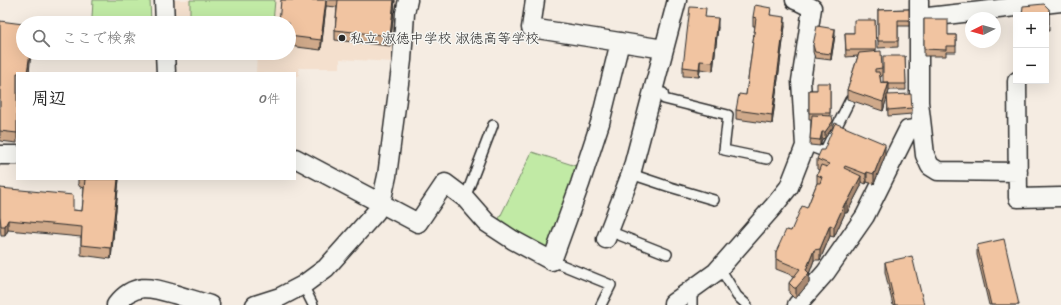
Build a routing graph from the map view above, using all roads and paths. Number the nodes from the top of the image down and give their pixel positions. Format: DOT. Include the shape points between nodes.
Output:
graph roads {
  1 [pos="164,0"];
  2 [pos="408,0"];
  3 [pos="535,0"];
  4 [pos="677,0"];
  5 [pos="795,0"];
  6 [pos="919,0"];
  7 [pos="1061,2"];
  8 [pos="816,4"];
  9 [pos="1017,8"];
  10 [pos="165,16"];
  11 [pos="919,18"];
  12 [pos="620,42"];
  13 [pos="664,49"];
  14 [pos="165,60"];
  15 [pos="166,72"];
  16 [pos="1017,84"];
  17 [pos="653,91"];
  18 [pos="850,100"];
  19 [pos="493,125"];
  20 [pos="922,128"];
  21 [pos="805,146"];
  22 [pos="0,155"];
  23 [pos="16,155"];
  24 [pos="296,159"];
  25 [pos="767,159"];
  26 [pos="1018,172"];
  27 [pos="631,174"];
  28 [pos="1061,197"];
  29 [pos="465,198"];
  30 [pos="714,200"];
  31 [pos="381,203"];
  32 [pos="607,235"];
  33 [pos="667,254"];
  34 [pos="552,261"];
  35 [pos="720,268"];
  36 [pos="303,285"];
  37 [pos="692,297"];
  38 [pos="670,304"];
  39 [pos="116,305"];
  40 [pos="210,305"];
  41 [pos="255,305"];
  42 [pos="313,305"];
  43 [pos="601,305"];
  44 [pos="747,305"];
  45 [pos="797,305"];
  1 -- 10 [label="street"];
  2 -- 31 [label="street" via="387,176"];
  3 -- 12 [label="street" via="531,28"];
  4 -- 13 [label="street"];
  5 -- 8 [label="street"];
  6 -- 11 [label="street"];
  7 -- 9 [label="street"];
  8 -- 21 [label="street" via="801,81"];
  9 -- 11 [label="street"];
  11 -- 20 [label="street"];
  12 -- 13 [label="street"];
  12 -- 34 [label="street" via="600,123"];
  13 -- 17 [label="street"];
  14 -- 15 [label="street"];
  16 -- 26 [label="street"];
  17 -- 25 [label="lane" via="663,93 664,99 728,115 724,150"];
  17 -- 27 [label="street"];
  18 -- 21 [label="lane" via="824,152"];
  19 -- 29 [label="lane"];
  20 -- 26 [label="street" via="925,155 930,166 938,171"];
  20 -- 45 [label="street" via="908,130 865,216 826,272"];
  21 -- 35 [label="street" via="794,166 789,187"];
  22 -- 23 [label="street"];
  24 -- 31 [label="street"];
  26 -- 28 [label="street" via="1018,198"];
  27 -- 30 [label="lane"];
  27 -- 32 [label="street"];
  29 -- 31 [label="street" via="445,183 418,223"];
  29 -- 34 [label="street" via="487,223"];
  31 -- 36 [label="street" via="326,268"];
  32 -- 33 [label="lane"];
  34 -- 43 [label="lane" via="611,285"];
  35 -- 37 [label="street"];
  35 -- 44 [label="lane"];
  36 -- 41 [label="street" via="280,297"];
  36 -- 42 [label="lane"];
  37 -- 38 [label="street"];
  39 -- 40 [label="street" via="122,297 145,287"];
}
